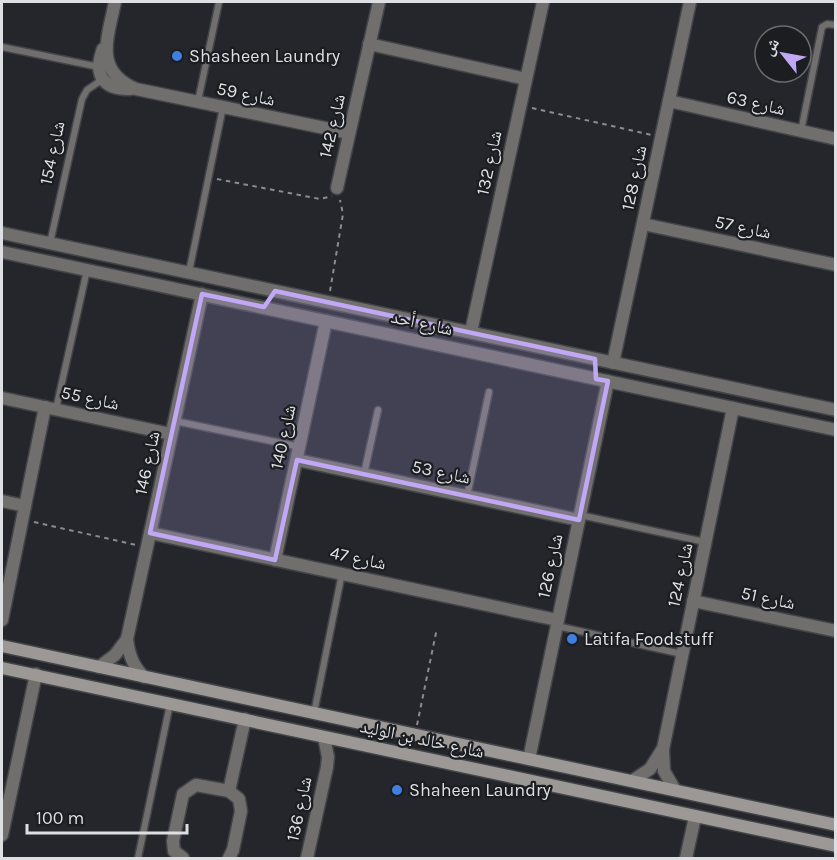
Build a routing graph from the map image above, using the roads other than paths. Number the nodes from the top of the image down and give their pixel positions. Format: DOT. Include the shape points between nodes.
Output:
graph roads {
  1 [pos="115,2"];
  2 [pos="219,2"];
  3 [pos="379,2"];
  4 [pos="543,2"];
  5 [pos="690,2"];
  6 [pos="836,25"];
  7 [pos="107,38"];
  8 [pos="369,44"];
  9 [pos="2,47"];
  10 [pos="101,73"];
  11 [pos="526,79"];
  12 [pos="135,89"];
  13 [pos="669,101"];
  14 [pos="197,102"];
  15 [pos="223,107"];
  16 [pos="801,131"];
  17 [pos="349,133"];
  18 [pos="836,139"];
  19 [pos="336,190"];
  20 [pos="643,224"];
  21 [pos="2,232"];
  22 [pos="44,242"];
  23 [pos="2,252"];
  24 [pos="34,259"];
  25 [pos="836,265"];
  26 [pos="87,270"];
  27 [pos="189,272"];
  28 [pos="275,291"];
  29 [pos="202,294"];
  30 [pos="273,309"];
  31 [pos="326,321"];
  32 [pos="471,332"];
  33 [pos="595,359"];
  34 [pos="613,363"];
  35 [pos="591,378"];
  36 [pos="608,381"];
  37 [pos="489,392"];
  38 [pos="2,398"];
  39 [pos="51,408"];
  40 [pos="733,408"];
  41 [pos="378,410"];
  42 [pos="836,410"];
  43 [pos="173,427"];
  44 [pos="836,430"];
  45 [pos="300,447"];
  46 [pos="297,460"];
  47 [pos="364,475"];
  48 [pos="467,496"];
  49 [pos="2,501"];
  50 [pos="25,506"];
  51 [pos="579,517"];
  52 [pos="150,533"];
  53 [pos="705,543"];
  54 [pos="275,560"];
  55 [pos="342,573"];
  56 [pos="693,601"];
  57 [pos="2,620"];
  58 [pos="557,623"];
  59 [pos="836,631"];
  60 [pos="127,639"];
  61 [pos="2,646"];
  62 [pos="682,654"];
  63 [pos="99,667"];
  64 [pos="2,668"];
  65 [pos="36,674"];
  66 [pos="144,677"];
  67 [pos="171,703"];
  68 [pos="314,713"];
  69 [pos="245,719"];
  70 [pos="379,727"];
  71 [pos="412,733"];
  72 [pos="324,736"];
  73 [pos="343,741"];
  74 [pos="374,747"];
  75 [pos="663,749"];
  76 [pos="403,753"];
  77 [pos="529,759"];
  78 [pos="327,767"];
  79 [pos="632,781"];
  80 [pos="675,790"];
  81 [pos="229,792"];
  82 [pos="695,817"];
  83 [pos="836,825"];
  84 [pos="2,835"];
  85 [pos="836,846"];
  86 [pos="138,858"];
  87 [pos="183,858"];
  88 [pos="229,858"];
  89 [pos="307,858"];
  90 [pos="686,858"];
  1 -- 7 [label="street"];
  2 -- 14 [label="lane"];
  3 -- 8 [label="street, شارع 142"];
  4 -- 11 [label="street, شارع 132"];
  5 -- 13 [label="street, شارع 128"];
  6 -- 16 [label="lane" via="822,27"];
  7 -- 10 [label="street"];
  7 -- 12 [label="street, شارع 59" via="109,66 120,80"];
  8 -- 11 [label="street"];
  8 -- 17 [label="street, شارع 142"];
  9 -- 10 [label="lane"];
  10 -- 12 [label="street, شارع 59" via="111,87"];
  10 -- 22 [label="lane, شارع 154" via="82,99"];
  11 -- 32 [label="street, شارع 132"];
  12 -- 14 [label="street, شارع 59"];
  13 -- 16 [label="street, شارع 63"];
  13 -- 20 [label="street, شارع 128"];
  14 -- 15 [label="street, شارع 59"];
  15 -- 17 [label="street, شارع 59"];
  15 -- 27 [label="lane"];
  16 -- 18 [label="street, شارع 63"];
  17 -- 19 [label="street, شارع 142"];
  20 -- 25 [label="street, شارع 57"];
  20 -- 34 [label="street, شارع 128"];
  21 -- 22 [label="street, شارع أحد"];
  22 -- 24 [label="street"];
  22 -- 27 [label="street, شارع أحد"];
  23 -- 24 [label="street, شارع أحد"];
  24 -- 26 [label="street, شارع أحد"];
  26 -- 29 [label="street, شارع أحد"];
  26 -- 39 [label="lane"];
  27 -- 28 [label="street, شارع أحد"];
  28 -- 30 [label="street" via="268,302"];
  28 -- 32 [label="street, شارع أحد"];
  29 -- 30 [label="street, شارع أحد"];
  29 -- 43 [label="street, شارع 146"];
  30 -- 31 [label="street, شارع أحد"];
  31 -- 35 [label="street, شارع أحد"];
  31 -- 45 [label="street, شارع 140"];
  32 -- 33 [label="street, شارع أحد"];
  33 -- 34 [label="street, شارع أحد"];
  33 -- 35 [label="street" via="599,368"];
  34 -- 42 [label="street, شارع أحد"];
  35 -- 36 [label="street, شارع أحد"];
  36 -- 40 [label="street, شارع أحد"];
  36 -- 51 [label="street, شارع 126"];
  37 -- 48 [label="lane"];
  38 -- 39 [label="street, شارع 55"];
  39 -- 43 [label="street, شارع 55"];
  39 -- 50 [label="street"];
  40 -- 44 [label="street, شارع أحد"];
  40 -- 53 [label="street, شارع 124"];
  41 -- 47 [label="lane"];
  43 -- 45 [label="lane"];
  43 -- 52 [label="street, شارع 146"];
  45 -- 46 [label="street, شارع 140"];
  46 -- 47 [label="street, شارع 53"];
  46 -- 54 [label="street, شارع 140"];
  47 -- 48 [label="street, شارع 53"];
  48 -- 51 [label="street, شارع 53"];
  49 -- 50 [label="street"];
  50 -- 57 [label="street"];
  51 -- 53 [label="lane"];
  51 -- 58 [label="street, شارع 126"];
  52 -- 54 [label="street, شارع 47"];
  52 -- 60 [label="street, شارع 146"];
  53 -- 56 [label="street, شارع 124"];
  54 -- 55 [label="street, شارع 47"];
  55 -- 58 [label="street, شارع 47"];
  55 -- 68 [label="lane"];
  56 -- 59 [label="street, شارع 51"];
  56 -- 62 [label="street, شارع 124"];
  58 -- 62 [label="lane"];
  58 -- 77 [label="street, شارع 126"];
  60 -- 63 [label="street"];
  60 -- 66 [label="street, شارع 146" via="131,660"];
  61 -- 63 [label="main road, شارع خالد بن الوليد"];
  62 -- 75 [label="street, شارع 124"];
  63 -- 66 [label="main road, شارع خالد بن الوليد"];
  64 -- 65 [label="main road, شارع خالد بن الوليد"];
  65 -- 67 [label="main road, شارع خالد بن الوليد"];
  65 -- 84 [label="street"];
  66 -- 68 [label="main road, شارع خالد بن الوليد"];
  67 -- 69 [label="main road, شارع خالد بن الوليد"];
  67 -- 86 [label="lane"];
  68 -- 70 [label="main road, شارع خالد بن الوليد"];
  69 -- 72 [label="main road, شارع خالد بن الوليد"];
  69 -- 81 [label="street"];
  70 -- 71 [label="main road, شارع خالد بن الوليد"];
  70 -- 74 [label="main road" via="383,739"];
  71 -- 76 [label="main road" via="400,738 398,746"];
  71 -- 77 [label="main road, شارع خالد بن الوليد"];
  72 -- 73 [label="main road, شارع خالد بن الوليد"];
  72 -- 78 [label="street, شارع 136"];
  73 -- 74 [label="main road, شارع خالد بن الوليد"];
  73 -- 78 [label="street, شارع 136"];
  74 -- 76 [label="main road, شارع خالد بن الوليد"];
  75 -- 79 [label="street, شارع 124" via="650,769"];
  75 -- 80 [label="street, شارع 124" via="664,771"];
  76 -- 82 [label="main road, شارع خالد بن الوليد"];
  77 -- 79 [label="main road, شارع خالد بن الوليد"];
  78 -- 89 [label="street, شارع 136"];
  79 -- 80 [label="main road, شارع خالد بن الوليد"];
  80 -- 83 [label="main road, شارع خالد بن الوليد"];
  81 -- 87 [label="street" via="196,785 183,794 173,846"];
  81 -- 88 [label="street" via="239,799 242,811"];
  82 -- 85 [label="main road, شارع خالد بن الوليد"];
  82 -- 90 [label="street"];
}
